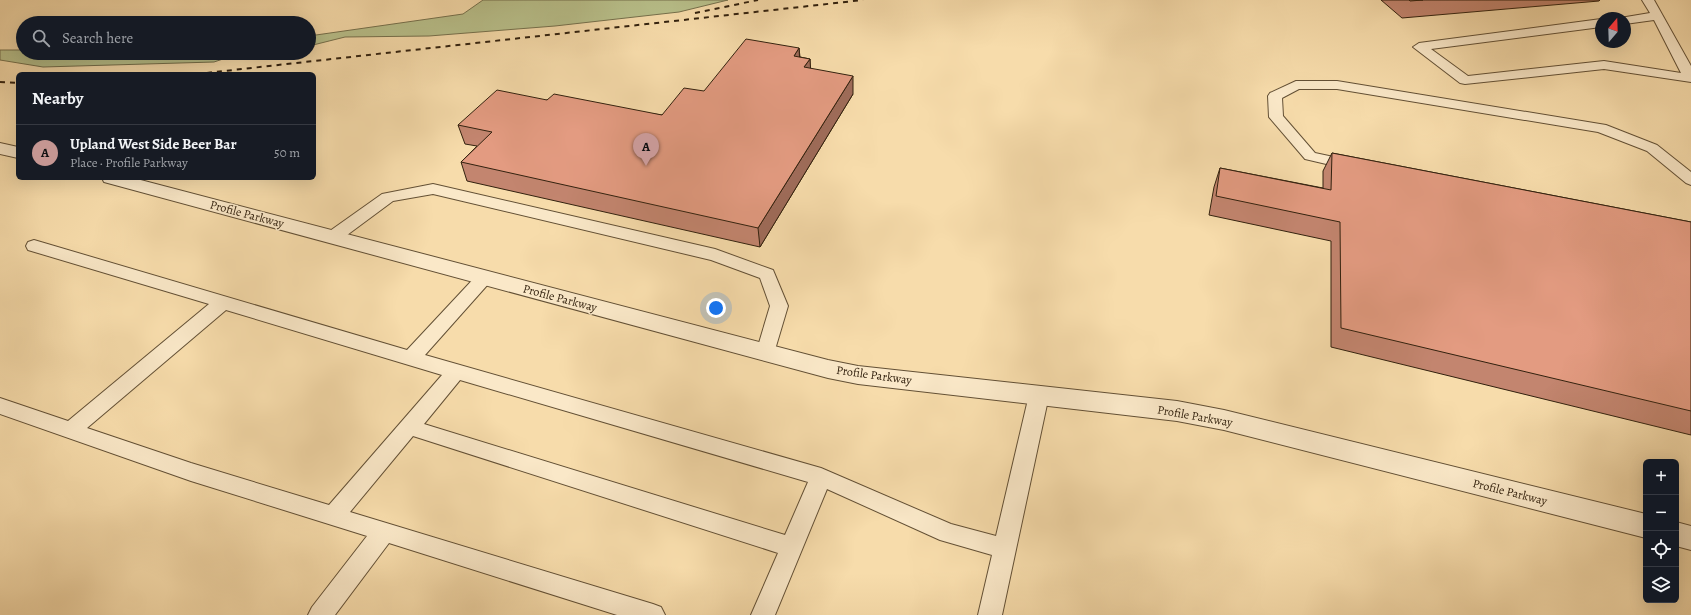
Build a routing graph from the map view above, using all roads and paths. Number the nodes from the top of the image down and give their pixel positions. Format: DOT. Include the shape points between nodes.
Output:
graph roads {
  1 [pos="1648,0"];
  2 [pos="1658,16"];
  3 [pos="1631,19"];
  4 [pos="1595,24"];
  5 [pos="1691,78"];
  6 [pos="0,148"];
  7 [pos="16,152"];
  8 [pos="1364,167"];
  9 [pos="119,180"];
  10 [pos="1691,180"];
  11 [pos="333,237"];
  12 [pos="34,246"];
  13 [pos="484,278"];
  14 [pos="222,303"];
  15 [pos="765,353"];
  16 [pos="411,358"];
  17 [pos="456,372"];
  18 [pos="1039,395"];
  19 [pos="0,406"];
  20 [pos="409,427"];
  21 [pos="71,430"];
  22 [pos="821,477"];
  23 [pos="332,516"];
  24 [pos="1643,525"];
  25 [pos="384,532"];
  26 [pos="1679,535"];
  27 [pos="1691,538"];
  28 [pos="791,547"];
  29 [pos="1005,549"];
  30 [pos="320,615"];
  31 [pos="653,615"];
  32 [pos="763,615"];
  33 [pos="990,615"];
  1 -- 2 [label="lane"];
  2 -- 3 [label="lane"];
  2 -- 5 [label="lane"];
  4 -- 5 [label="lane" via="1419,47 1465,80 1604,65"];
  6 -- 7 [label="street"];
  8 -- 10 [label="lane" via="1310,156 1276,117 1275,96 1296,85 1337,85 1601,128 1652,148"];
  9 -- 11 [label="street, Profile Parkway"];
  11 -- 13 [label="street, Profile Parkway"];
  11 -- 15 [label="lane" via="388,197 433,189 715,255 767,274 779,306"];
  12 -- 14 [label="lane"];
  13 -- 15 [label="street, Profile Parkway"];
  13 -- 16 [label="lane"];
  14 -- 16 [label="lane"];
  14 -- 21 [label="lane"];
  15 -- 18 [label="street, Profile Parkway" via="858,375"];
  16 -- 17 [label="lane"];
  17 -- 20 [label="lane"];
  17 -- 22 [label="lane"];
  18 -- 24 [label="street, Profile Parkway" via="1177,411 1224,420"];
  18 -- 29 [label="lane"];
  19 -- 21 [label="lane"];
  20 -- 23 [label="lane"];
  20 -- 28 [label="lane"];
  21 -- 23 [label="lane" via="190,472"];
  22 -- 28 [label="lane"];
  22 -- 29 [label="lane" via="948,533"];
  23 -- 25 [label="lane"];
  25 -- 30 [label="lane"];
  25 -- 31 [label="lane"];
  26 -- 27 [label="street"];
  28 -- 32 [label="lane"];
  29 -- 33 [label="lane"];
}
